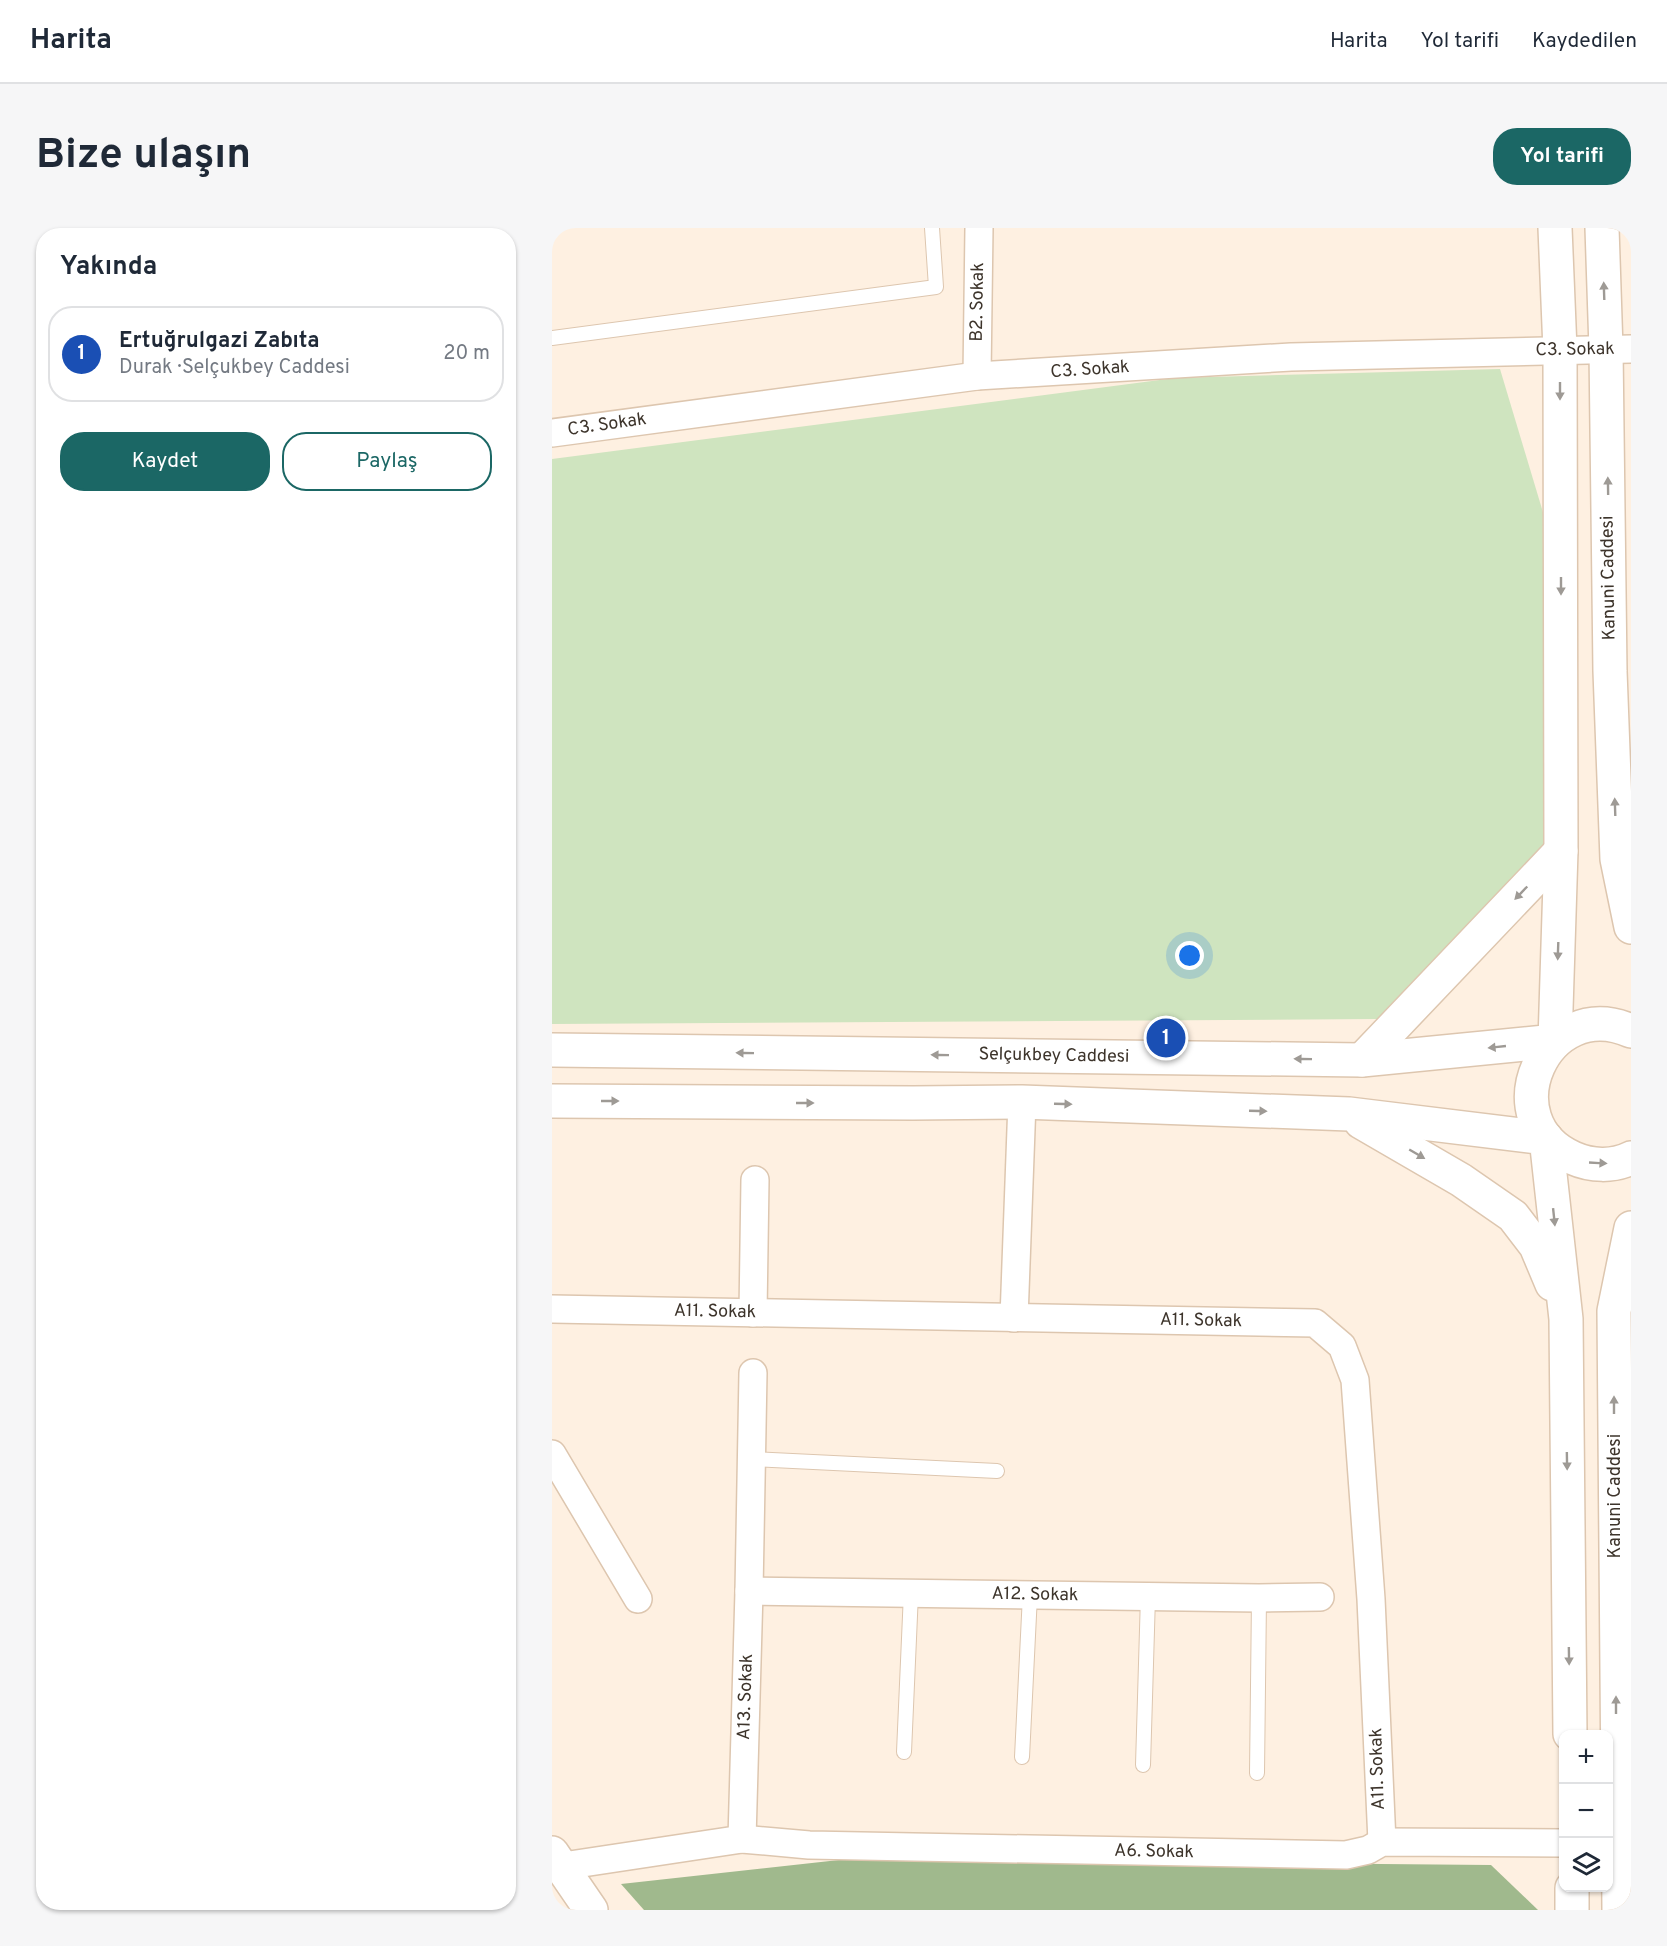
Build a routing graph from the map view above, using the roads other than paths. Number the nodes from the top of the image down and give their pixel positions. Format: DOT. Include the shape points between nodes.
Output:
graph roads {
  1 [pos="932,228"];
  2 [pos="980,228"];
  3 [pos="1555,228"];
  4 [pos="1602,228"];
  5 [pos="552,338"];
  6 [pos="1618,349"];
  7 [pos="1560,350"];
  8 [pos="977,376"];
  9 [pos="552,433"];
  10 [pos="1561,850"];
  11 [pos="1624,865"];
  12 [pos="1631,927"];
  13 [pos="1631,1032"];
  14 [pos="1555,1041"];
  15 [pos="552,1050"];
  16 [pos="1362,1060"];
  17 [pos="552,1101"];
  18 [pos="1022,1102"];
  19 [pos="1349,1114"];
  20 [pos="1546,1138"];
  21 [pos="1631,1158"];
  22 [pos="756,1180"];
  23 [pos="1631,1228"];
  24 [pos="1622,1303"];
  25 [pos="552,1309"];
  26 [pos="753,1313"];
  27 [pos="1014,1318"];
  28 [pos="1566,1319"];
  29 [pos="753,1374"];
  30 [pos="552,1454"];
  31 [pos="751,1459"];
  32 [pos="997,1471"];
  33 [pos="749,1591"];
  34 [pos="911,1593"];
  35 [pos="1030,1595"];
  36 [pos="1148,1596"];
  37 [pos="1320,1597"];
  38 [pos="1259,1598"];
  39 [pos="638,1599"];
  40 [pos="1570,1730"];
  41 [pos="904,1752"];
  42 [pos="1022,1757"];
  43 [pos="1143,1765"];
  44 [pos="1257,1773"];
  45 [pos="742,1839"];
  46 [pos="1382,1842"];
  47 [pos="1559,1842"];
  48 [pos="1619,1846"];
  49 [pos="557,1859"];
  50 [pos="1572,1892"];
  51 [pos="591,1910"];
  52 [pos="1572,1910"];
  53 [pos="1619,1910"];
  1 -- 5 [label="lane" via="936,286"];
  2 -- 8 [label="street, B2. Sokak"];
  3 -- 7 [label="main road"];
  6 -- 4 [label="main road, Kanuni Caddesi, one-way"];
  6 -- 7 [label="street, C3. Sokak"];
  11 -- 6 [label="main road, Kanuni Caddesi, one-way" via="1616,670"];
  7 -- 8 [label="street, C3. Sokak" via="1291,357"];
  7 -- 10 [label="main road, one-way"];
  8 -- 9 [label="street, C3. Sokak"];
  10 -- 14 [label="main road, one-way"];
  10 -- 16 [label="main road, one-way"];
  11 -- 12 [label="main road, Kanuni Caddesi"];
  13 -- 14 [label="main road" via="1620,1026 1597,1024 1575,1029"];
  14 -- 16 [label="main road, Selçukbey Caddesi, one-way"];
  14 -- 20 [label="main road" via="1533,1077 1531,1098 1535,1119"];
  16 -- 15 [label="main road, Selçukbey Caddesi, one-way"];
  17 -- 18 [label="main road, one-way"];
  18 -- 19 [label="main road, one-way"];
  18 -- 27 [label="street"];
  19 -- 20 [label="main road"];
  19 -- 28 [label="main road, one-way" via="1461,1180 1513,1216 1536,1246"];
  20 -- 21 [label="main road, one-way" via="1562,1153 1583,1162 1606,1164"];
  20 -- 28 [label="main road, one-way"];
  22 -- 26 [label="street"];
  23 -- 24 [label="main road, Kanuni Caddesi"];
  48 -- 24 [label="main road, Kanuni Caddesi, one-way"];
  25 -- 26 [label="street, A11. Sokak"];
  26 -- 27 [label="street, A11. Sokak"];
  27 -- 46 [label="street, A11. Sokak" via="1315,1323 1342,1346 1355,1380 1371,1599"];
  28 -- 40 [label="main road, one-way"];
  29 -- 31 [label="street, A13. Sokak"];
  30 -- 39 [label="street"];
  31 -- 32 [label="lane"];
  31 -- 33 [label="street, A13. Sokak"];
  33 -- 34 [label="street, A12. Sokak"];
  33 -- 45 [label="street, A13. Sokak"];
  34 -- 35 [label="street, A12. Sokak"];
  34 -- 41 [label="lane"];
  35 -- 36 [label="street, A12. Sokak"];
  35 -- 42 [label="lane"];
  36 -- 38 [label="street, A12. Sokak"];
  36 -- 43 [label="lane"];
  37 -- 38 [label="street, A12. Sokak"];
  38 -- 44 [label="lane"];
  45 -- 46 [label="street, A6. Sokak" via="809,1845 1346,1855"];
  45 -- 49 [label="street"];
  46 -- 47 [label="street, A6. Sokak"];
  48 -- 53 [label="main road, Kanuni Caddesi"];
  49 -- 51 [label="main road"];
  50 -- 52 [label="main road"];
}
